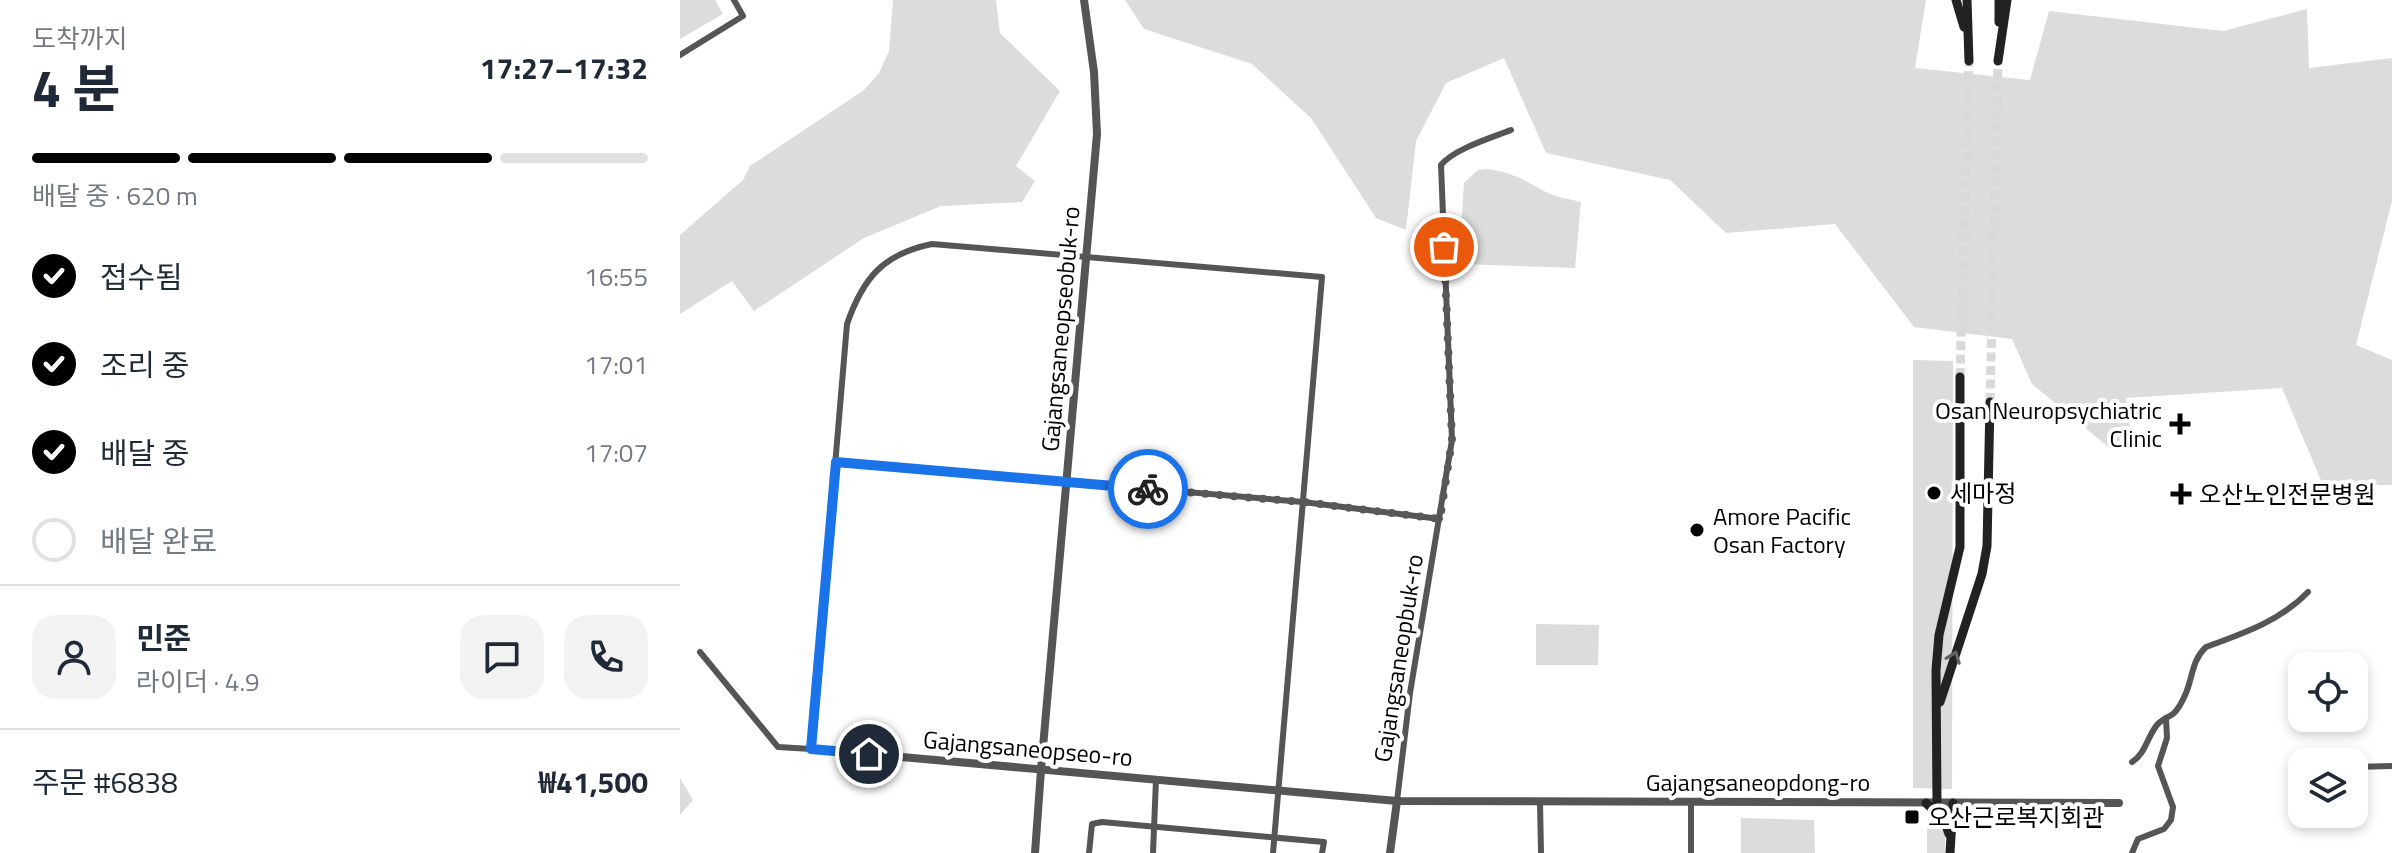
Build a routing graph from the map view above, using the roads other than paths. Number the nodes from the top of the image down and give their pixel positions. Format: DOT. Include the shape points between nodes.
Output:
graph roads {
  1 [pos="734,0"];
  2 [pos="1084,0"];
  3 [pos="1956,0"];
  4 [pos="1967,0"];
  5 [pos="1999,0"];
  6 [pos="2007,0"];
  7 [pos="1968,44"];
  8 [pos="680,55"];
  9 [pos="1969,61"];
  10 [pos="1511,130"];
  11 [pos="1086,256"];
  12 [pos="1960,377"];
  13 [pos="1990,402"];
  14 [pos="836,462"];
  15 [pos="1066,482"];
  16 [pos="1303,502"];
  17 [pos="1440,519"];
  18 [pos="2308,592"];
  19 [pos="700,652"];
  20 [pos="2166,718"];
  21 [pos="1937,733"];
  22 [pos="811,749"];
  23 [pos="2132,762"];
  24 [pos="2392,766"];
  25 [pos="2368,767"];
  26 [pos="1041,770"];
  27 [pos="1156,780"];
  28 [pos="1278,791"];
  29 [pos="1397,801"];
  30 [pos="1540,802"];
  31 [pos="1691,802"];
  32 [pos="1926,803"];
  33 [pos="1937,803"];
  34 [pos="1953,803"];
  35 [pos="2119,803"];
  36 [pos="1154,825"];
  37 [pos="1274,837"];
  38 [pos="1950,837"];
  39 [pos="1035,853"];
  40 [pos="1089,853"];
  41 [pos="1153,853"];
  42 [pos="1273,853"];
  43 [pos="1322,853"];
  44 [pos="1390,853"];
  45 [pos="1541,853"];
  46 [pos="1691,853"];
  47 [pos="1950,853"];
  48 [pos="2132,853"];
  1 -- 8 [label="street" via="743,16"];
  2 -- 11 [label="street, Gajangsaneopseobuk-ro" via="1097,134"];
  3 -- 7 [label="main road"];
  4 -- 7 [label="main road"];
  5 -- 6 [label="main road" via="1998,61"];
  7 -- 9 [label="main road"];
  10 -- 17 [label="street, Gajangsaneopbuk-ro" via="1441,165 1452,440"];
  11 -- 14 [label="street" via="932,244 883,263 856,299 847,324"];
  11 -- 15 [label="street, Gajangsaneopseobuk-ro"];
  11 -- 16 [label="street" via="1322,277"];
  12 -- 21 [label="main road" via="1960,547 1939,635"];
  21 -- 13 [label="main road, one-way" via="1942,694 1987,546"];
  14 -- 15 [label="street"];
  14 -- 22 [label="street"];
  15 -- 16 [label="street"];
  15 -- 26 [label="street, Gajangsaneopseobuk-ro"];
  16 -- 17 [label="street"];
  16 -- 28 [label="street"];
  17 -- 29 [label="street, Gajangsaneopbuk-ro"];
  18 -- 20 [label="street" via="2276,618 2206,647 2194,661 2175,713"];
  19 -- 22 [label="street, Gajangsaneopseo-ro" via="778,747"];
  20 -- 23 [label="street"];
  20 -- 48 [label="street" via="2167,738 2158,766 2173,807 2171,820 2164,829 2138,839"];
  21 -- 33 [label="main road"];
  22 -- 26 [label="street, Gajangsaneopseo-ro"];
  24 -- 25 [label="street"];
  26 -- 27 [label="street, Gajangsaneopseo-ro"];
  26 -- 39 [label="street, Gajangsaneopseobuk-ro"];
  27 -- 28 [label="street, Gajangsaneopseo-ro"];
  27 -- 36 [label="street"];
  28 -- 29 [label="street, Gajangsaneopseo-ro"];
  28 -- 37 [label="street"];
  29 -- 30 [label="street, Gajangsaneopdong-ro"];
  29 -- 44 [label="street, Gajangsaneopbuk-ro"];
  30 -- 31 [label="street, Gajangsaneopdong-ro"];
  30 -- 45 [label="street"];
  31 -- 32 [label="street, Gajangsaneopdong-ro"];
  31 -- 46 [label="street"];
  32 -- 33 [label="street, Gajangsaneopdong-ro"];
  32 -- 38 [label="main road" via="1944,820"];
  33 -- 34 [label="street, Gajangsaneopdong-ro"];
  34 -- 35 [label="street, Gajangsaneopdong-ro"];
  34 -- 38 [label="main road"];
  36 -- 37 [label="street"];
  36 -- 40 [label="street" via="1092,824"];
  36 -- 41 [label="street"];
  37 -- 42 [label="street"];
  37 -- 43 [label="street" via="1324,842"];
  38 -- 47 [label="main road"];
}
